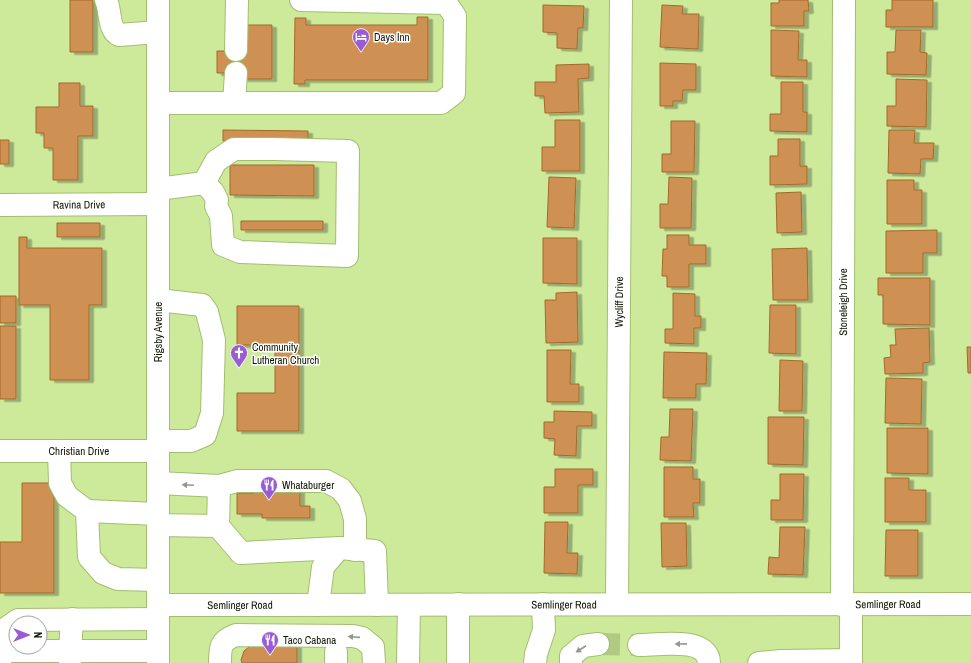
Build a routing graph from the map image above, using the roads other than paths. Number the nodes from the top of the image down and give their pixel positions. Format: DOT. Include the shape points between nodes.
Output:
graph roads {
  1 [pos="106,0"];
  2 [pos="158,0"];
  3 [pos="237,0"];
  4 [pos="300,0"];
  5 [pos="620,0"];
  6 [pos="844,0"];
  7 [pos="158,32"];
  8 [pos="236,50"];
  9 [pos="236,73"];
  10 [pos="158,103"];
  11 [pos="234,103"];
  12 [pos="204,183"];
  13 [pos="158,197"];
  14 [pos="0,205"];
  15 [pos="158,300"];
  16 [pos="158,446"];
  17 [pos="0,451"];
  18 [pos="59,451"];
  19 [pos="158,484"];
  20 [pos="218,486"];
  21 [pos="87,511"];
  22 [pos="158,519"];
  23 [pos="218,526"];
  24 [pos="347,549"];
  25 [pos="158,580"];
  26 [pos="458,604"];
  27 [pos="543,604"];
  28 [pos="617,604"];
  29 [pos="971,604"];
  30 [pos="318,605"];
  31 [pos="377,605"];
  32 [pos="409,605"];
  33 [pos="846,605"];
  34 [pos="158,612"];
  35 [pos="72,619"];
  36 [pos="598,644"];
  37 [pos="639,645"];
  38 [pos="0,651"];
  39 [pos="70,657"];
  40 [pos="158,657"];
  41 [pos="851,662"];
  42 [pos="0,663"];
  43 [pos="220,663"];
  44 [pos="374,663"];
  45 [pos="408,663"];
  46 [pos="458,663"];
  47 [pos="535,663"];
  48 [pos="572,663"];
  49 [pos="709,663"];
  50 [pos="759,663"];
  1 -- 7 [label="street" via="115,33 119,35"];
  2 -- 7 [label="street, Rigsby Avenue"];
  3 -- 8 [label="street"];
  4 -- 11 [label="street" via="446,3 455,16 454,93 441,103"];
  5 -- 28 [label="street, Wycliff Drive"];
  6 -- 33 [label="street, Stoneleigh Drive"];
  7 -- 10 [label="street, Rigsby Avenue"];
  9 -- 11 [label="street"];
  10 -- 11 [label="street"];
  10 -- 13 [label="street, Rigsby Avenue"];
  12 -- 12 [label="street" via="217,200 223,245 240,252 347,256 348,151 234,149 216,161"];
  12 -- 13 [label="street, Ravina Drive"];
  13 -- 14 [label="street, Ravina Drive"];
  13 -- 15 [label="street, Rigsby Avenue"];
  15 -- 16 [label="street, Rigsby Avenue"];
  15 -- 16 [label="street, Christian Drive" via="202,305 208,312 214,340 212,413 205,435"];
  16 -- 18 [label="street, Christian Drive"];
  16 -- 19 [label="street, Rigsby Avenue"];
  17 -- 18 [label="street, Christian Drive"];
  18 -- 21 [label="street" via="60,483 68,496"];
  20 -- 19 [label="street, one-way"];
  19 -- 22 [label="street, Rigsby Avenue"];
  20 -- 23 [label="street"];
  20 -- 24 [label="street" via="237,481 326,481 341,489 350,500 355,519"];
  21 -- 22 [label="street"];
  21 -- 25 [label="street" via="89,557 103,573 118,579"];
  22 -- 23 [label="street"];
  22 -- 25 [label="street, Rigsby Avenue"];
  23 -- 24 [label="street" via="241,553"];
  24 -- 30 [label="street" via="324,567"];
  24 -- 31 [label="street" via="375,551"];
  25 -- 34 [label="street, Rigsby Avenue"];
  26 -- 27 [label="street, Semlinger Road"];
  26 -- 32 [label="street, Semlinger Road"];
  26 -- 46 [label="street"];
  27 -- 28 [label="street, Semlinger Road"];
  27 -- 47 [label="street" via="544,630"];
  28 -- 33 [label="street, Semlinger Road"];
  29 -- 33 [label="street, Semlinger Road"];
  30 -- 31 [label="street, Semlinger Road"];
  30 -- 34 [label="street, Semlinger Road"];
  31 -- 32 [label="street, Semlinger Road"];
  32 -- 45 [label="street"];
  33 -- 41 [label="street, Stoneleigh Drive"];
  34 -- 35 [label="street, Semlinger Road"];
  34 -- 40 [label="street, Rigsby Avenue"];
  35 -- 38 [label="street, Semlinger Road" via="18,620 1,632"];
  35 -- 39 [label="street"];
  36 -- 48 [label="street, one-way" via="583,646 571,656"];
  49 -- 37 [label="street, one-way" via="705,651 698,646"];
  38 -- 39 [label="street"];
  38 -- 42 [label="street"];
  39 -- 40 [label="street"];
  41 -- 50 [label="street"];
  44 -- 43 [label="street, one-way" via="373,647 362,638 236,635 226,639 222,645"];
}
